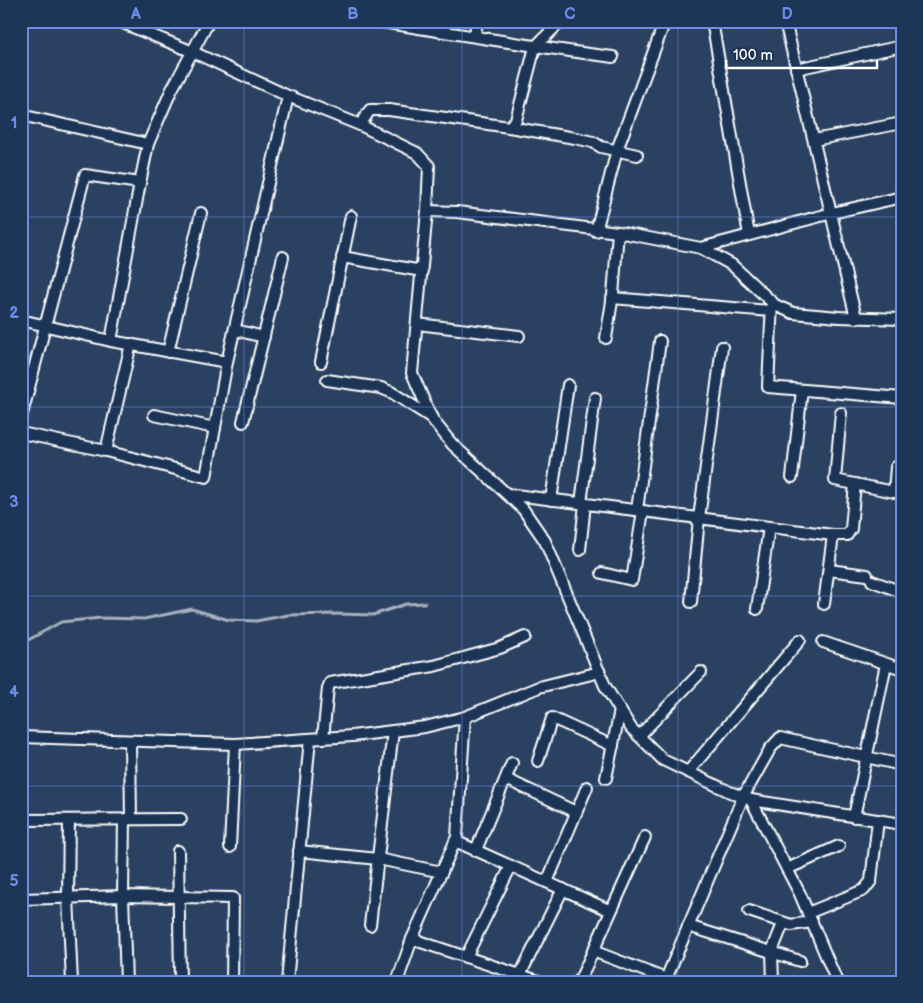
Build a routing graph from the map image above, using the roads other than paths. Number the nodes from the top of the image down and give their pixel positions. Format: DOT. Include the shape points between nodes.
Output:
graph roads {
  1 [pos="118,21"];
  2 [pos="209,21"];
  3 [pos="374,21"];
  4 [pos="477,21"];
  5 [pos="561,21"];
  6 [pos="665,21"];
  7 [pos="712,21"];
  8 [pos="786,21"];
  9 [pos="475,36"];
  10 [pos="902,46"];
  11 [pos="535,47"];
  12 [pos="194,52"];
  13 [pos="613,57"];
  14 [pos="796,68"];
  15 [pos="288,96"];
  16 [pos="21,115"];
  17 [pos="902,123"];
  18 [pos="360,125"];
  19 [pos="509,127"];
  20 [pos="814,140"];
  21 [pos="148,144"];
  22 [pos="617,150"];
  23 [pos="637,155"];
  24 [pos="140,183"];
  25 [pos="902,197"];
  26 [pos="427,211"];
  27 [pos="201,213"];
  28 [pos="832,214"];
  29 [pos="351,216"];
  30 [pos="596,230"];
  31 [pos="618,232"];
  32 [pos="749,235"];
  33 [pos="701,248"];
  34 [pos="283,257"];
  35 [pos="342,257"];
  36 [pos="422,271"];
  37 [pos="612,298"];
  38 [pos="772,306"];
  39 [pos="856,318"];
  40 [pos="902,319"];
  41 [pos="21,320"];
  42 [pos="417,324"];
  43 [pos="47,325"];
  44 [pos="235,330"];
  45 [pos="519,336"];
  46 [pos="264,337"];
  47 [pos="606,338"];
  48 [pos="111,341"];
  49 [pos="660,341"];
  50 [pos="131,344"];
  51 [pos="722,347"];
  52 [pos="168,352"];
  53 [pos="227,362"];
  54 [pos="321,362"];
  55 [pos="327,380"];
  56 [pos="568,385"];
  57 [pos="802,390"];
  58 [pos="595,398"];
  59 [pos="902,398"];
  60 [pos="841,413"];
  61 [pos="154,415"];
  62 [pos="21,418"];
  63 [pos="432,419"];
  64 [pos="243,422"];
  65 [pos="215,428"];
  66 [pos="21,433"];
  67 [pos="106,451"];
  68 [pos="902,468"];
  69 [pos="792,477"];
  70 [pos="855,484"];
  71 [pos="507,494"];
  72 [pos="551,500"];
  73 [pos="583,504"];
  74 [pos="640,511"];
  75 [pos="699,518"];
  76 [pos="769,527"];
  77 [pos="833,535"];
  78 [pos="580,550"];
  79 [pos="829,570"];
  80 [pos="602,573"];
  81 [pos="902,592"];
  82 [pos="691,602"];
  83 [pos="824,604"];
  84 [pos="757,609"];
  85 [pos="525,637"];
  86 [pos="800,640"];
  87 [pos="823,642"];
  88 [pos="886,664"];
  89 [pos="902,669"];
  90 [pos="600,672"];
  91 [pos="701,672"];
  92 [pos="620,710"];
  93 [pos="465,717"];
  94 [pos="393,731"];
  95 [pos="639,736"];
  96 [pos="21,737"];
  97 [pos="323,738"];
  98 [pos="310,739"];
  99 [pos="130,740"];
  100 [pos="235,744"];
  101 [pos="613,746"];
  102 [pos="866,758"];
  103 [pos="538,761"];
  104 [pos="512,763"];
  105 [pos="902,765"];
  106 [pos="688,772"];
  107 [pos="506,778"];
  108 [pos="606,778"];
  109 [pos="587,786"];
  110 [pos="747,798"];
  111 [pos="576,812"];
  112 [pos="854,817"];
  113 [pos="127,819"];
  114 [pos="181,819"];
  115 [pos="21,820"];
  116 [pos="69,820"];
  117 [pos="878,820"];
  118 [pos="902,824"];
  119 [pos="645,837"];
  120 [pos="455,841"];
  121 [pos="839,846"];
  122 [pos="230,847"];
  123 [pos="476,850"];
  124 [pos="178,851"];
  125 [pos="300,851"];
  126 [pos="378,859"];
  127 [pos="511,866"];
  128 [pos="787,869"];
  129 [pos="442,872"];
  130 [pos="547,882"];
  131 [pos="562,889"];
  132 [pos="123,896"];
  133 [pos="178,896"];
  134 [pos="68,898"];
  135 [pos="21,899"];
  136 [pos="611,911"];
  137 [pos="750,911"];
  138 [pos="810,917"];
  139 [pos="783,924"];
  140 [pos="370,925"];
  141 [pos="688,926"];
  142 [pos="412,939"];
  143 [pos="593,951"];
  144 [pos="772,951"];
  145 [pos="466,957"];
  146 [pos="800,962"];
  147 [pos="520,975"];
  148 [pos="669,980"];
  149 [pos="72,982"];
  150 [pos="126,982"];
  151 [pos="180,982"];
  152 [pos="232,982"];
  153 [pos="287,982"];
  154 [pos="397,982"];
  155 [pos="542,982"];
  156 [pos="579,982"];
  157 [pos="773,982"];
  158 [pos="837,982"];
  1 -- 12 [label="street"];
  2 -- 12 [label="street"];
  3 -- 9 [label="street"];
  4 -- 9 [label="street"];
  5 -- 11 [label="street"];
  6 -- 22 [label="street"];
  7 -- 32 [label="street"];
  8 -- 14 [label="street"];
  9 -- 11 [label="street"];
  10 -- 14 [label="street"];
  11 -- 13 [label="street"];
  11 -- 19 [label="street" via="516,120"];
  12 -- 15 [label="street"];
  12 -- 21 [label="street"];
  14 -- 20 [label="street"];
  15 -- 18 [label="street"];
  15 -- 44 [label="street"];
  16 -- 21 [label="street"];
  17 -- 20 [label="street"];
  18 -- 19 [label="street" via="370,110 389,110"];
  18 -- 26 [label="street" via="418,153 429,166"];
  19 -- 22 [label="street" via="576,138 593,142 601,148"];
  20 -- 28 [label="street"];
  21 -- 24 [label="street"];
  22 -- 23 [label="street"];
  22 -- 30 [label="street"];
  24 -- 43 [label="street" via="85,175"];
  24 -- 48 [label="street"];
  25 -- 28 [label="street"];
  26 -- 30 [label="street"];
  26 -- 36 [label="street"];
  27 -- 52 [label="street"];
  28 -- 32 [label="street"];
  28 -- 39 [label="street"];
  29 -- 35 [label="street"];
  30 -- 31 [label="street"];
  31 -- 33 [label="street"];
  31 -- 37 [label="street"];
  32 -- 33 [label="street"];
  33 -- 38 [label="street" via="732,265"];
  34 -- 46 [label="street"];
  35 -- 36 [label="street"];
  35 -- 54 [label="street"];
  36 -- 42 [label="street"];
  37 -- 38 [label="street"];
  37 -- 47 [label="street"];
  38 -- 39 [label="street" via="793,313"];
  38 -- 57 [label="street" via="768,387"];
  39 -- 40 [label="street"];
  41 -- 43 [label="street"];
  42 -- 45 [label="street"];
  42 -- 63 [label="street" via="412,373"];
  43 -- 48 [label="street"];
  43 -- 62 [label="street"];
  44 -- 46 [label="street"];
  44 -- 53 [label="street"];
  46 -- 64 [label="street"];
  48 -- 50 [label="street"];
  49 -- 74 [label="street"];
  50 -- 52 [label="street"];
  50 -- 67 [label="street"];
  51 -- 75 [label="street"];
  52 -- 53 [label="street"];
  53 -- 65 [label="street"];
  55 -- 63 [label="street" via="381,388"];
  56 -- 72 [label="street"];
  57 -- 59 [label="street"];
  57 -- 69 [label="street"];
  58 -- 73 [label="street"];
  60 -- 70 [label="street" via="835,480"];
  61 -- 65 [label="street"];
  63 -- 71 [label="street" via="452,444"];
  65 -- 67 [label="street" via="206,477"];
  66 -- 67 [label="street"];
  68 -- 70 [label="street" via="896,467 894,492"];
  70 -- 77 [label="street" via="851,529 847,535"];
  71 -- 72 [label="street"];
  71 -- 90 [label="street" via="523,509 545,541"];
  72 -- 73 [label="street"];
  73 -- 74 [label="street"];
  73 -- 78 [label="street"];
  74 -- 75 [label="street"];
  74 -- 80 [label="street" via="632,580"];
  75 -- 76 [label="street"];
  75 -- 82 [label="street"];
  76 -- 77 [label="street"];
  76 -- 84 [label="street"];
  77 -- 79 [label="street"];
  79 -- 81 [label="street" via="870,578"];
  79 -- 83 [label="street"];
  85 -- 97 [label="street" via="500,648 434,666 330,683"];
  86 -- 106 [label="street"];
  87 -- 88 [label="street"];
  88 -- 89 [label="street"];
  88 -- 102 [label="street"];
  90 -- 92 [label="street"];
  90 -- 93 [label="street" via="540,687"];
  91 -- 95 [label="street"];
  92 -- 95 [label="street"];
  92 -- 101 [label="street"];
  93 -- 94 [label="street"];
  93 -- 120 [label="street"];
  94 -- 97 [label="street"];
  94 -- 126 [label="street"];
  95 -- 106 [label="street" via="663,760"];
  96 -- 99 [label="street"];
  97 -- 98 [label="street"];
  98 -- 100 [label="street"];
  98 -- 125 [label="street"];
  99 -- 100 [label="street"];
  99 -- 113 [label="street"];
  100 -- 122 [label="street"];
  101 -- 103 [label="street" via="552,718"];
  101 -- 108 [label="street"];
  102 -- 105 [label="street"];
  102 -- 110 [label="street" via="780,738 770,749"];
  102 -- 112 [label="street"];
  104 -- 107 [label="street"];
  106 -- 110 [label="street"];
  107 -- 111 [label="street"];
  107 -- 123 [label="street"];
  109 -- 111 [label="street"];
  110 -- 112 [label="street"];
  110 -- 128 [label="street"];
  110 -- 141 [label="street"];
  111 -- 130 [label="street"];
  112 -- 117 [label="street"];
  113 -- 114 [label="street"];
  113 -- 116 [label="street"];
  113 -- 132 [label="street"];
  115 -- 116 [label="street"];
  116 -- 134 [label="street"];
  117 -- 118 [label="street"];
  117 -- 138 [label="street" via="871,881 864,890"];
  119 -- 136 [label="street"];
  120 -- 123 [label="street"];
  120 -- 129 [label="street"];
  121 -- 128 [label="street"];
  123 -- 127 [label="street"];
  124 -- 133 [label="street"];
  125 -- 126 [label="street"];
  125 -- 153 [label="street"];
  126 -- 129 [label="street"];
  126 -- 140 [label="street"];
  127 -- 130 [label="street"];
  127 -- 145 [label="street"];
  128 -- 138 [label="street"];
  129 -- 142 [label="street"];
  130 -- 131 [label="street"];
  131 -- 136 [label="street"];
  131 -- 147 [label="street"];
  132 -- 133 [label="street"];
  132 -- 134 [label="street"];
  132 -- 150 [label="street"];
  133 -- 151 [label="street"];
  133 -- 152 [label="street" via="233,898"];
  134 -- 135 [label="street"];
  134 -- 149 [label="street"];
  136 -- 143 [label="street"];
  137 -- 139 [label="street"];
  138 -- 139 [label="street" via="791,925"];
  138 -- 158 [label="street"];
  139 -- 144 [label="street"];
  141 -- 144 [label="street"];
  141 -- 148 [label="street"];
  142 -- 145 [label="street"];
  142 -- 154 [label="street"];
  143 -- 148 [label="street"];
  143 -- 156 [label="street"];
  144 -- 146 [label="street"];
  144 -- 157 [label="street"];
  145 -- 147 [label="street"];
  147 -- 155 [label="street"];
}
